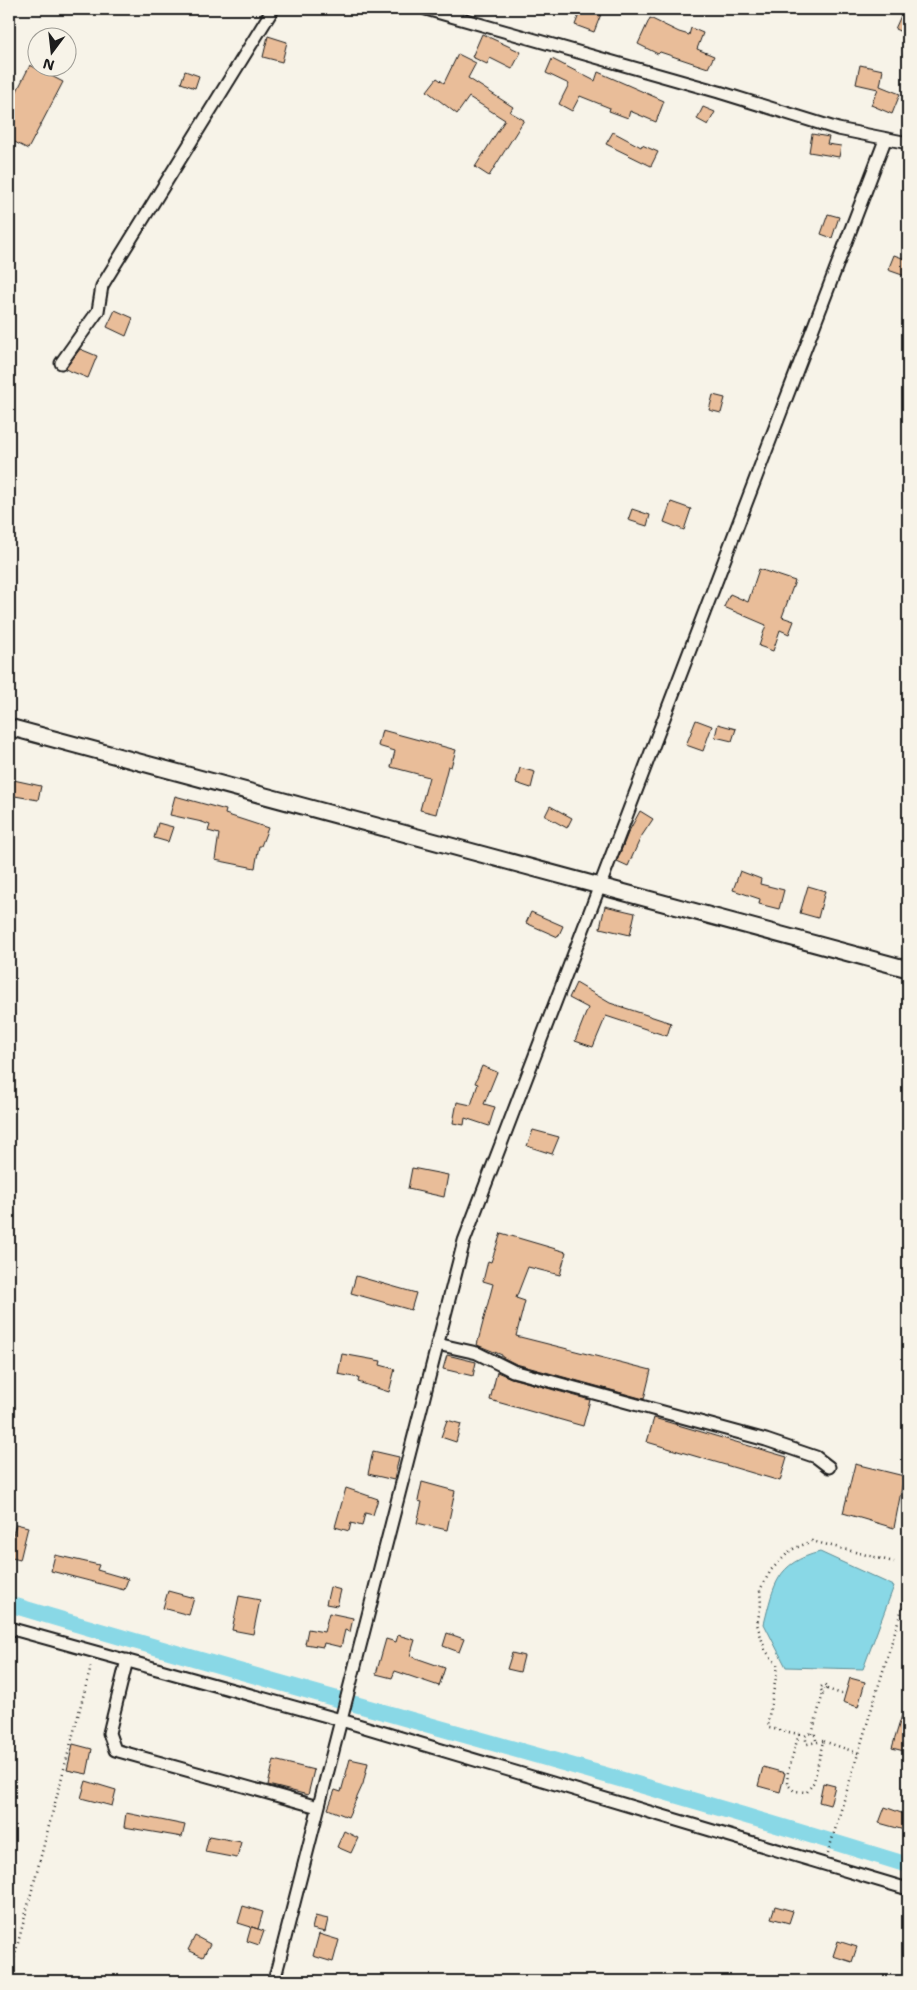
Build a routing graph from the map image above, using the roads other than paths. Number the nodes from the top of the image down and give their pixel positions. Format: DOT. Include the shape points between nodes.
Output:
graph roads {
  1 [pos="273,9"];
  2 [pos="426,9"];
  3 [pos="885,140"];
  4 [pos="908,143"];
  5 [pos="61,363"];
  6 [pos="9,727"];
  7 [pos="598,887"];
  8 [pos="908,969"];
  9 [pos="437,1344"];
  10 [pos="829,1467"];
  11 [pos="9,1628"];
  12 [pos="126,1660"];
  13 [pos="341,1720"];
  14 [pos="318,1807"];
  15 [pos="908,1889"];
  16 [pos="274,1981"];
  1 -- 5 [label="street" via="102,286 98,311"];
  2 -- 3 [label="street"];
  3 -- 4 [label="street"];
  3 -- 7 [label="street"];
  6 -- 7 [label="street"];
  7 -- 8 [label="street"];
  7 -- 9 [label="street" via="464,1241"];
  9 -- 10 [label="street" via="477,1353 513,1371 766,1440 816,1457"];
  9 -- 13 [label="street"];
  11 -- 12 [label="street"];
  12 -- 13 [label="street"];
  12 -- 14 [label="street" via="109,1733 115,1750"];
  13 -- 14 [label="street"];
  13 -- 15 [label="street"];
  14 -- 16 [label="street"];
}
